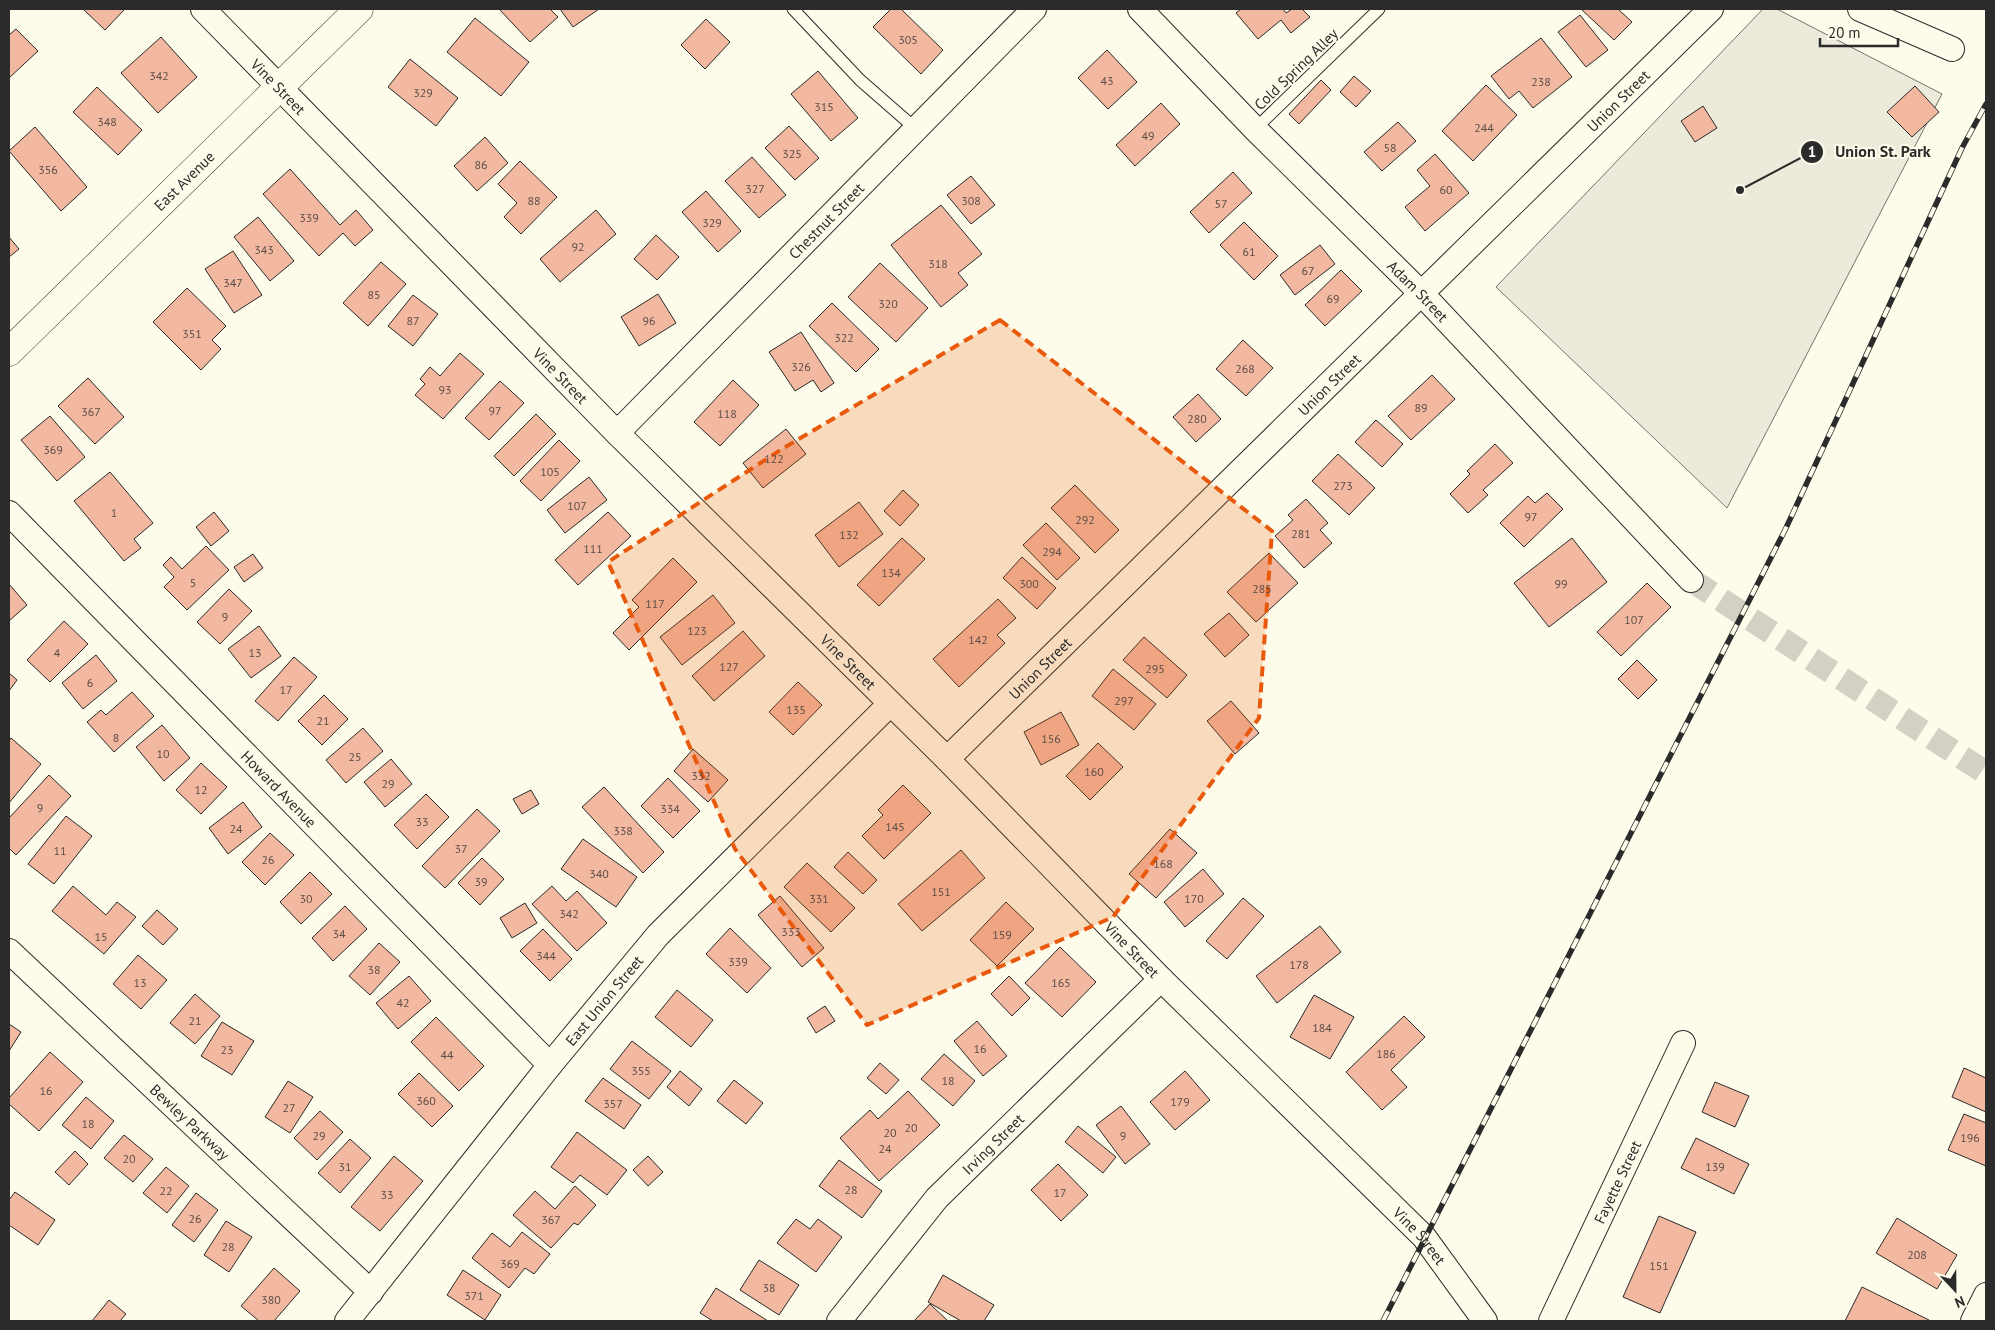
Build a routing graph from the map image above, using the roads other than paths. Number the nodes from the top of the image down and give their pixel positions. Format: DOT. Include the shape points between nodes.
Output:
graph roads {
  1 [pos="203,9"];
  2 [pos="359,9"];
  3 [pos="793,9"];
  4 [pos="1034,9"];
  5 [pos="1140,9"];
  6 [pos="1379,9"];
  7 [pos="1711,9"];
  8 [pos="1860,9"];
  9 [pos="1952,49"];
  10 [pos="279,86"];
  11 [pos="916,129"];
  12 [pos="1255,129"];
  13 [pos="1421,293"];
  14 [pos="9,352"];
  15 [pos="616,433"];
  16 [pos="9,513"];
  17 [pos="1691,580"];
  18 [pos="890,704"];
  19 [pos="947,759"];
  20 [pos="9,951"];
  21 [pos="1162,979"];
  22 [pos="1683,1043"];
  23 [pos="550,1065"];
  24 [pos="371,1292"];
  25 [pos="1986,1295"];
  26 [pos="347,1321"];
  27 [pos="839,1321"];
  28 [pos="1485,1321"];
  29 [pos="1551,1321"];
  30 [pos="1974,1321"];
  1 -- 10 [label="street, Vine Street"];
  2 -- 10 [label="highway, East Avenue"];
  3 -- 11 [label="lane" via="860,80"];
  4 -- 11 [label="street, Chestnut Street"];
  5 -- 12 [label="street, Adam Street"];
  6 -- 12 [label="lane, Cold Spring Alley"];
  7 -- 13 [label="street, Union Street"];
  8 -- 9 [label="street"];
  10 -- 14 [label="highway, East Avenue"];
  10 -- 15 [label="street, Vine Street"];
  11 -- 15 [label="street, Chestnut Street"];
  12 -- 13 [label="street, Adam Street"];
  13 -- 17 [label="street, Adam Street"];
  13 -- 19 [label="street, Union Street"];
  15 -- 18 [label="street, Vine Street"];
  16 -- 23 [label="street, Howard Avenue"];
  18 -- 19 [label="street, Vine Street"];
  18 -- 23 [label="street, East Union Street" via="658,934"];
  19 -- 21 [label="street, Vine Street"];
  20 -- 24 [label="street, Bewley Parkway"];
  21 -- 27 [label="street, Irving Street" via="937,1198"];
  21 -- 28 [label="street, Vine Street" via="1424,1237"];
  22 -- 29 [label="street, Fayette Street"];
  23 -- 24 [label="street, East Union Street"];
  24 -- 26 [label="street, East Union Street"];
  25 -- 30 [label="street"];
}
